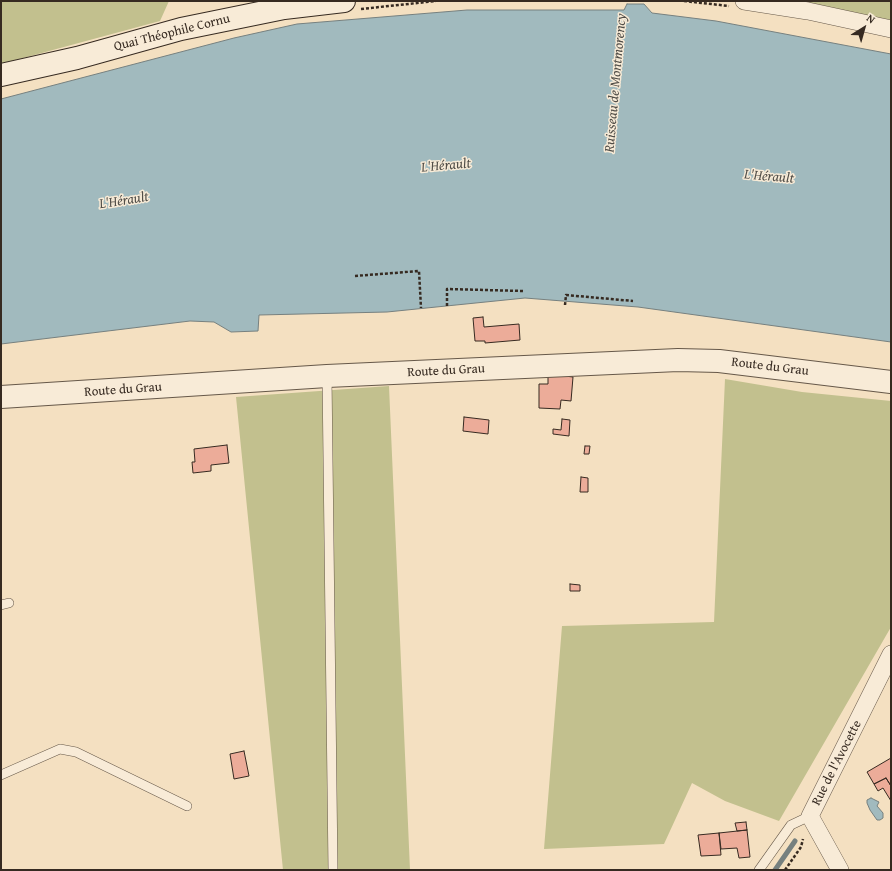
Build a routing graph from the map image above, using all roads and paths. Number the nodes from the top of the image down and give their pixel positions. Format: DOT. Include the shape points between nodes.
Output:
graph roads {
  1 [pos="344,1"];
  2 [pos="744,1"];
  3 [pos="891,29"];
  4 [pos="1,75"];
  5 [pos="355,276"];
  6 [pos="523,291"];
  7 [pos="633,301"];
  8 [pos="565,305"];
  9 [pos="447,306"];
  10 [pos="421,308"];
  11 [pos="327,376"];
  12 [pos="891,382"];
  13 [pos="1,397"];
  14 [pos="891,654"];
  15 [pos="1,775"];
  16 [pos="187,806"];
  17 [pos="810,816"];
  18 [pos="333,870"];
  19 [pos="759,870"];
  20 [pos="784,870"];
  21 [pos="840,870"];
  1 -- 4 [label="street, Quai Théophile Cornu" via="284,8 181,28 77,58"];
  2 -- 3 [label="street" via="808,11"];
  5 -- 10 [label="path" via="419,271"];
  6 -- 9 [label="path" via="447,289"];
  7 -- 8 [label="path" via="566,295"];
  11 -- 12 [label="street, Route du Grau" via="678,360 719,361"];
  11 -- 13 [label="street, Route du Grau"];
  11 -- 18 [label="lane"];
  14 -- 17 [label="street, Rue de l'Avocette"];
  15 -- 16 [label="lane" via="60,749 76,752"];
  17 -- 19 [label="lane" via="791,825"];
  17 -- 20 [label="path" via="801,848"];
  17 -- 21 [label="street, Rue de l'Avocette"];
}
